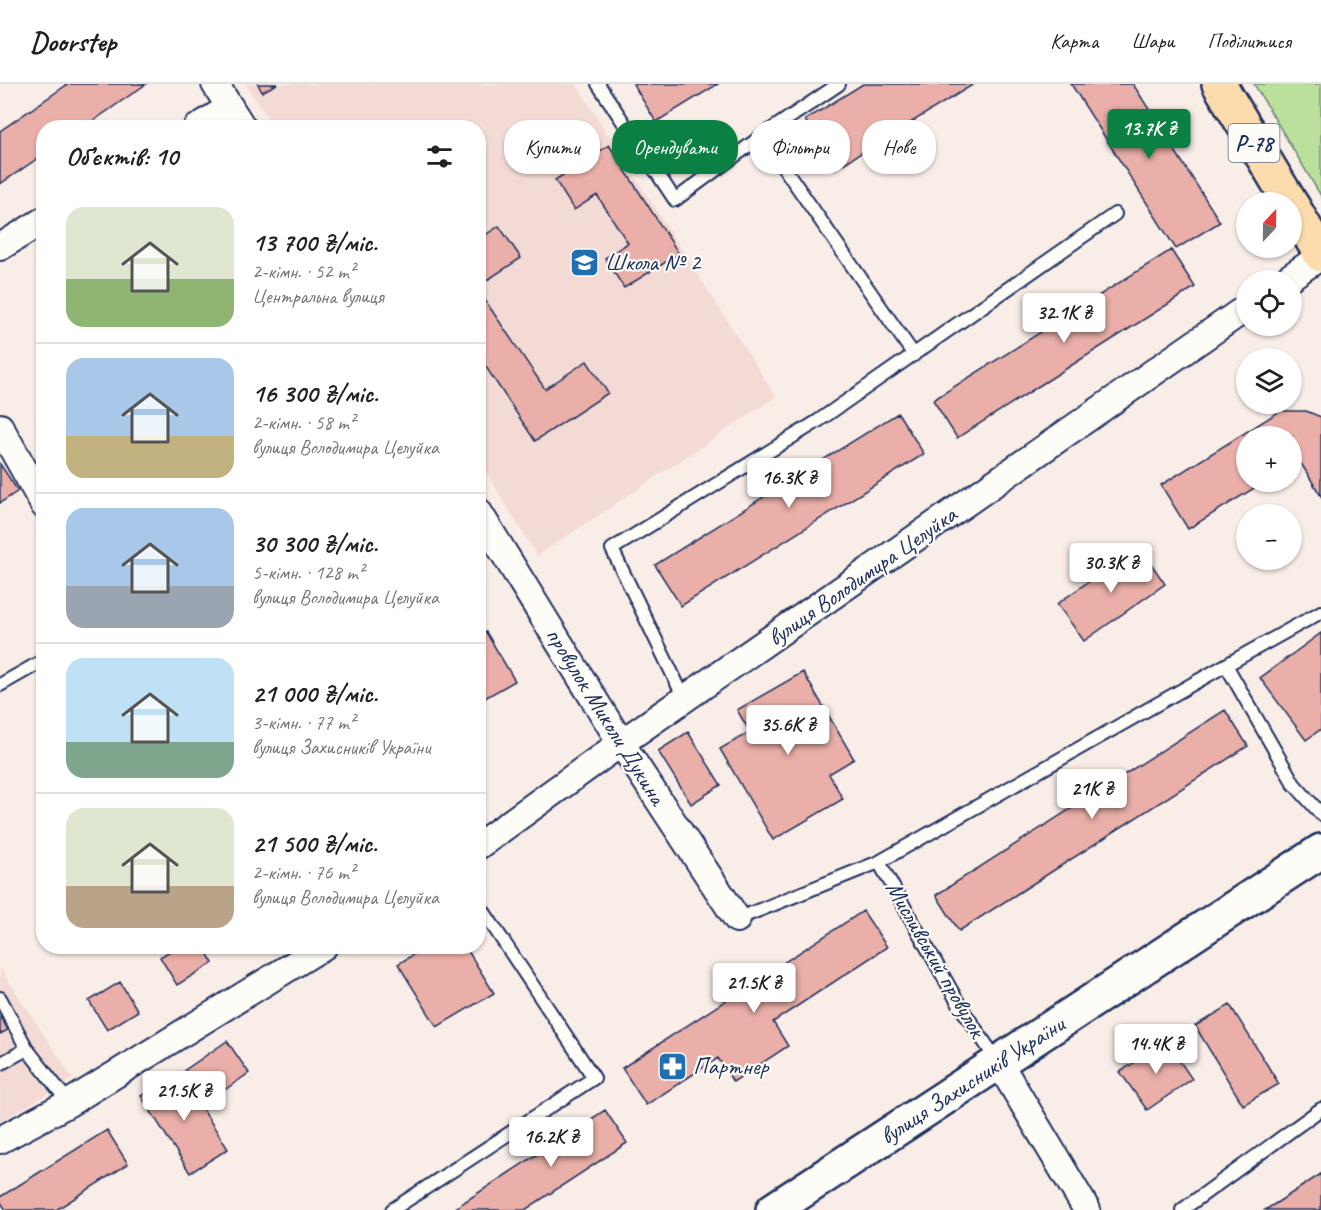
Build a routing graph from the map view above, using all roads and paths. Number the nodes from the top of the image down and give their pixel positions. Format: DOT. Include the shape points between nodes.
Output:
graph roads {
  1 [pos="215,84"];
  2 [pos="598,84"];
  3 [pos="839,84"];
  4 [pos="1219,84"];
  5 [pos="236,117"];
  6 [pos="786,120"];
  7 [pos="750,145"];
  8 [pos="788,174"];
  9 [pos="1284,192"];
  10 [pos="1115,214"];
  11 [pos="1302,223"];
  12 [pos="36,225"];
  13 [pos="0,247"];
  14 [pos="1321,255"];
  15 [pos="1300,270"];
  16 [pos="1236,315"];
  17 [pos="914,355"];
  18 [pos="0,427"];
  19 [pos="36,490"];
  20 [pos="486,524"];
  21 [pos="1321,612"];
  22 [pos="36,664"];
  23 [pos="1226,665"];
  24 [pos="0,684"];
  25 [pos="685,700"];
  26 [pos="621,743"];
  27 [pos="1321,814"];
  28 [pos="486,840"];
  29 [pos="1321,851"];
  30 [pos="879,862"];
  31 [pos="486,915"];
  32 [pos="737,919"];
  33 [pos="311,954"];
  34 [pos="0,998"];
  35 [pos="27,1049"];
  36 [pos="999,1063"];
  37 [pos="0,1064"];
  38 [pos="69,1103"];
  39 [pos="1321,1109"];
  40 [pos="0,1140"];
  41 [pos="392,1210"];
  42 [pos="773,1210"];
  43 [pos="1087,1210"];
  44 [pos="1182,1210"];
  1 -- 5 [label="street"];
  2 -- 7 [label="lane" via="675,200"];
  3 -- 6 [label="lane"];
  4 -- 9 [label="main road, Р-78"];
  8 -- 17 [label="lane"];
  10 -- 17 [label="lane"];
  11 -- 14 [label="main road, Р-78"];
  12 -- 13 [label="street"];
  14 -- 15 [label="street"];
  16 -- 25 [label="street, вулиця Володимира Целуйка"];
  17 -- 25 [label="lane" via="818,421 612,549"];
  18 -- 19 [label="street"];
  20 -- 26 [label="street, провулок Миколи Дукина"];
  21 -- 23 [label="lane"];
  22 -- 24 [label="lane"];
  23 -- 27 [label="lane" via="1294,783"];
  23 -- 30 [label="lane"];
  25 -- 26 [label="street, вулиця Володимира Целуйка"];
  26 -- 28 [label="street, вулиця Володимира Целуйка"];
  26 -- 32 [label="street, провулок Миколи Дукина"];
  29 -- 36 [label="street, вулиця Захисників України"];
  30 -- 32 [label="lane"];
  30 -- 36 [label="lane, Мисливський провулок" via="960,1006"];
  31 -- 41 [label="lane" via="594,1078"];
  33 -- 38 [label="street"];
  34 -- 35 [label="lane"];
  35 -- 37 [label="lane"];
  35 -- 38 [label="lane"];
  36 -- 42 [label="street, вулиця Захисників України"];
  36 -- 43 [label="street, Мисливський провулок"];
  38 -- 40 [label="street"];
  39 -- 44 [label="lane"];
}
